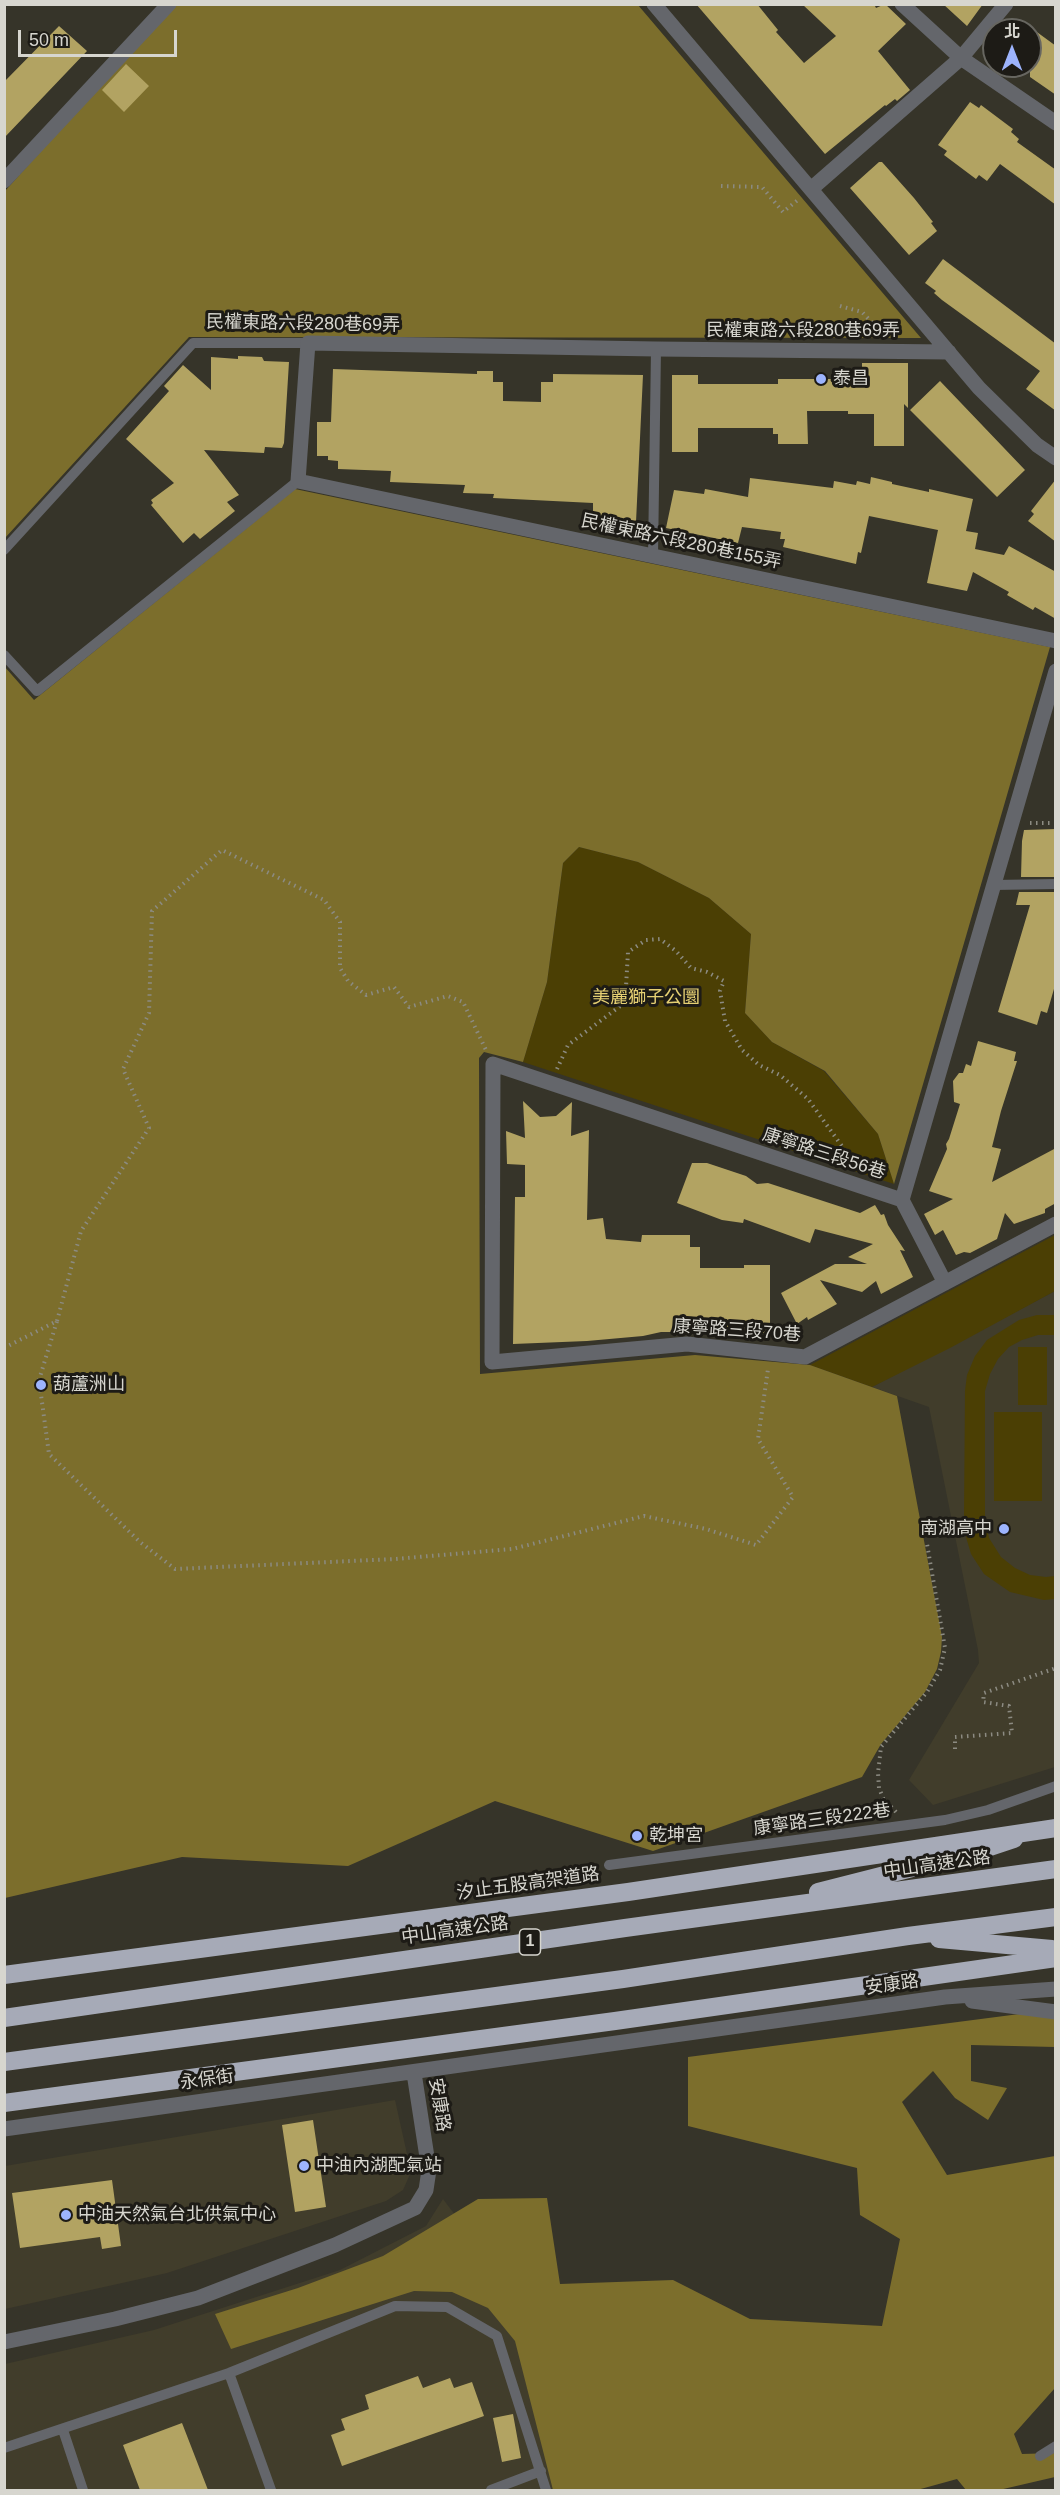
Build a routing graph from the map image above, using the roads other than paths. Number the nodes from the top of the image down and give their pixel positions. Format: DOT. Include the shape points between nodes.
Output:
graph roads {
  1 [pos="169,4"];
  2 [pos="654,4"];
  3 [pos="902,4"];
  4 [pos="1006,4"];
  5 [pos="961,58"];
  6 [pos="1056,123"];
  7 [pos="4,181"];
  8 [pos="811,189"];
  9 [pos="308,343"];
  10 [pos="656,350"];
  11 [pos="949,352"];
  12 [pos="1056,458"];
  13 [pos="298,481"];
  14 [pos="4,550"];
  15 [pos="653,556"];
  16 [pos="1056,641"];
  17 [pos="4,655"];
  18 [pos="1056,671"];
  19 [pos="1056,884"];
  20 [pos="993,885"];
  21 [pos="902,1200"];
  22 [pos="1056,1224"];
  23 [pos="945,1282"];
  24 [pos="492,1362"];
  25 [pos="1056,1786"];
  26 [pos="1056,1827"];
  27 [pos="609,1865"];
  28 [pos="1056,1869"];
  29 [pos="733,1914"];
  30 [pos="1056,1917"];
  31 [pos="908,1936"];
  32 [pos="1056,1949"];
  33 [pos="1056,1958"];
  34 [pos="4,1975"];
  35 [pos="1056,1989"];
  36 [pos="945,1997"];
  37 [pos="1056,2012"];
  38 [pos="4,2018"];
  39 [pos="4,2062"];
  40 [pos="414,2073"];
  41 [pos="4,2103"];
  42 [pos="4,2129"];
  43 [pos="4,2342"];
  44 [pos="230,2373"];
  45 [pos="63,2430"];
  46 [pos="1056,2446"];
  47 [pos="4,2448"];
  48 [pos="1040,2456"];
  49 [pos="541,2471"];
  50 [pos="84,2490"];
  51 [pos="271,2490"];
  52 [pos="491,2490"];
  53 [pos="546,2490"];
  1 -- 7 [label="street"];
  2 -- 8 [label="street"];
  3 -- 5 [label="street"];
  4 -- 5 [label="street"];
  5 -- 6 [label="street"];
  5 -- 8 [label="street"];
  8 -- 11 [label="street"];
  9 -- 10 [label="street, 民權東路六段280巷69弄"];
  9 -- 13 [label="street"];
  9 -- 14 [label="lane, 民權東路六段280巷69弄" via="193,343"];
  10 -- 11 [label="street, 民權東路六段280巷69弄"];
  10 -- 15 [label="lane"];
  11 -- 12 [label="street" via="1037,445"];
  13 -- 15 [label="street, 民權東路六段280巷155弄"];
  13 -- 17 [label="lane" via="37,691"];
  15 -- 16 [label="street, 民權東路六段280巷155弄"];
  18 -- 20 [label="street, 康寧路三段56巷"];
  19 -- 20 [label="lane"];
  20 -- 21 [label="street, 康寧路三段56巷"];
  21 -- 23 [label="street"];
  21 -- 24 [label="street, 康寧路三段56巷" via="493,1064"];
  22 -- 23 [label="street, 康寧路三段70巷"];
  23 -- 24 [label="street, 康寧路三段70巷" via="805,1357 687,1344"];
  25 -- 27 [label="lane, 康寧路三段222巷" via="988,1810 945,1820"];
  26 -- 29 [label="highway" via="975,1852"];
  26 -- 34 [label="highway, 汐止五股高架道路 / 1, bridge" via="617,1894"];
  28 -- 29 [label="highway, 中山高速公路 / 1"];
  29 -- 38 [label="highway, 中山高速公路 / 1"];
  30 -- 31 [label="highway"];
  31 -- 32 [label="highway"];
  31 -- 39 [label="highway"];
  33 -- 41 [label="highway"];
  35 -- 36 [label="street, 安康路"];
  36 -- 37 [label="street, 安康路"];
  36 -- 40 [label="street, 安康路"];
  40 -- 42 [label="street, 永保街"];
  40 -- 43 [label="street, 安康路" via="429,2170 426,2190 415,2208 335,2245 198,2298"];
  44 -- 45 [label="lane"];
  44 -- 49 [label="lane" via="395,2306 447,2307 497,2336"];
  44 -- 51 [label="lane"];
  45 -- 47 [label="lane"];
  45 -- 50 [label="lane"];
  46 -- 48 [label="lane"];
  49 -- 52 [label="lane"];
  49 -- 53 [label="lane"];
}
